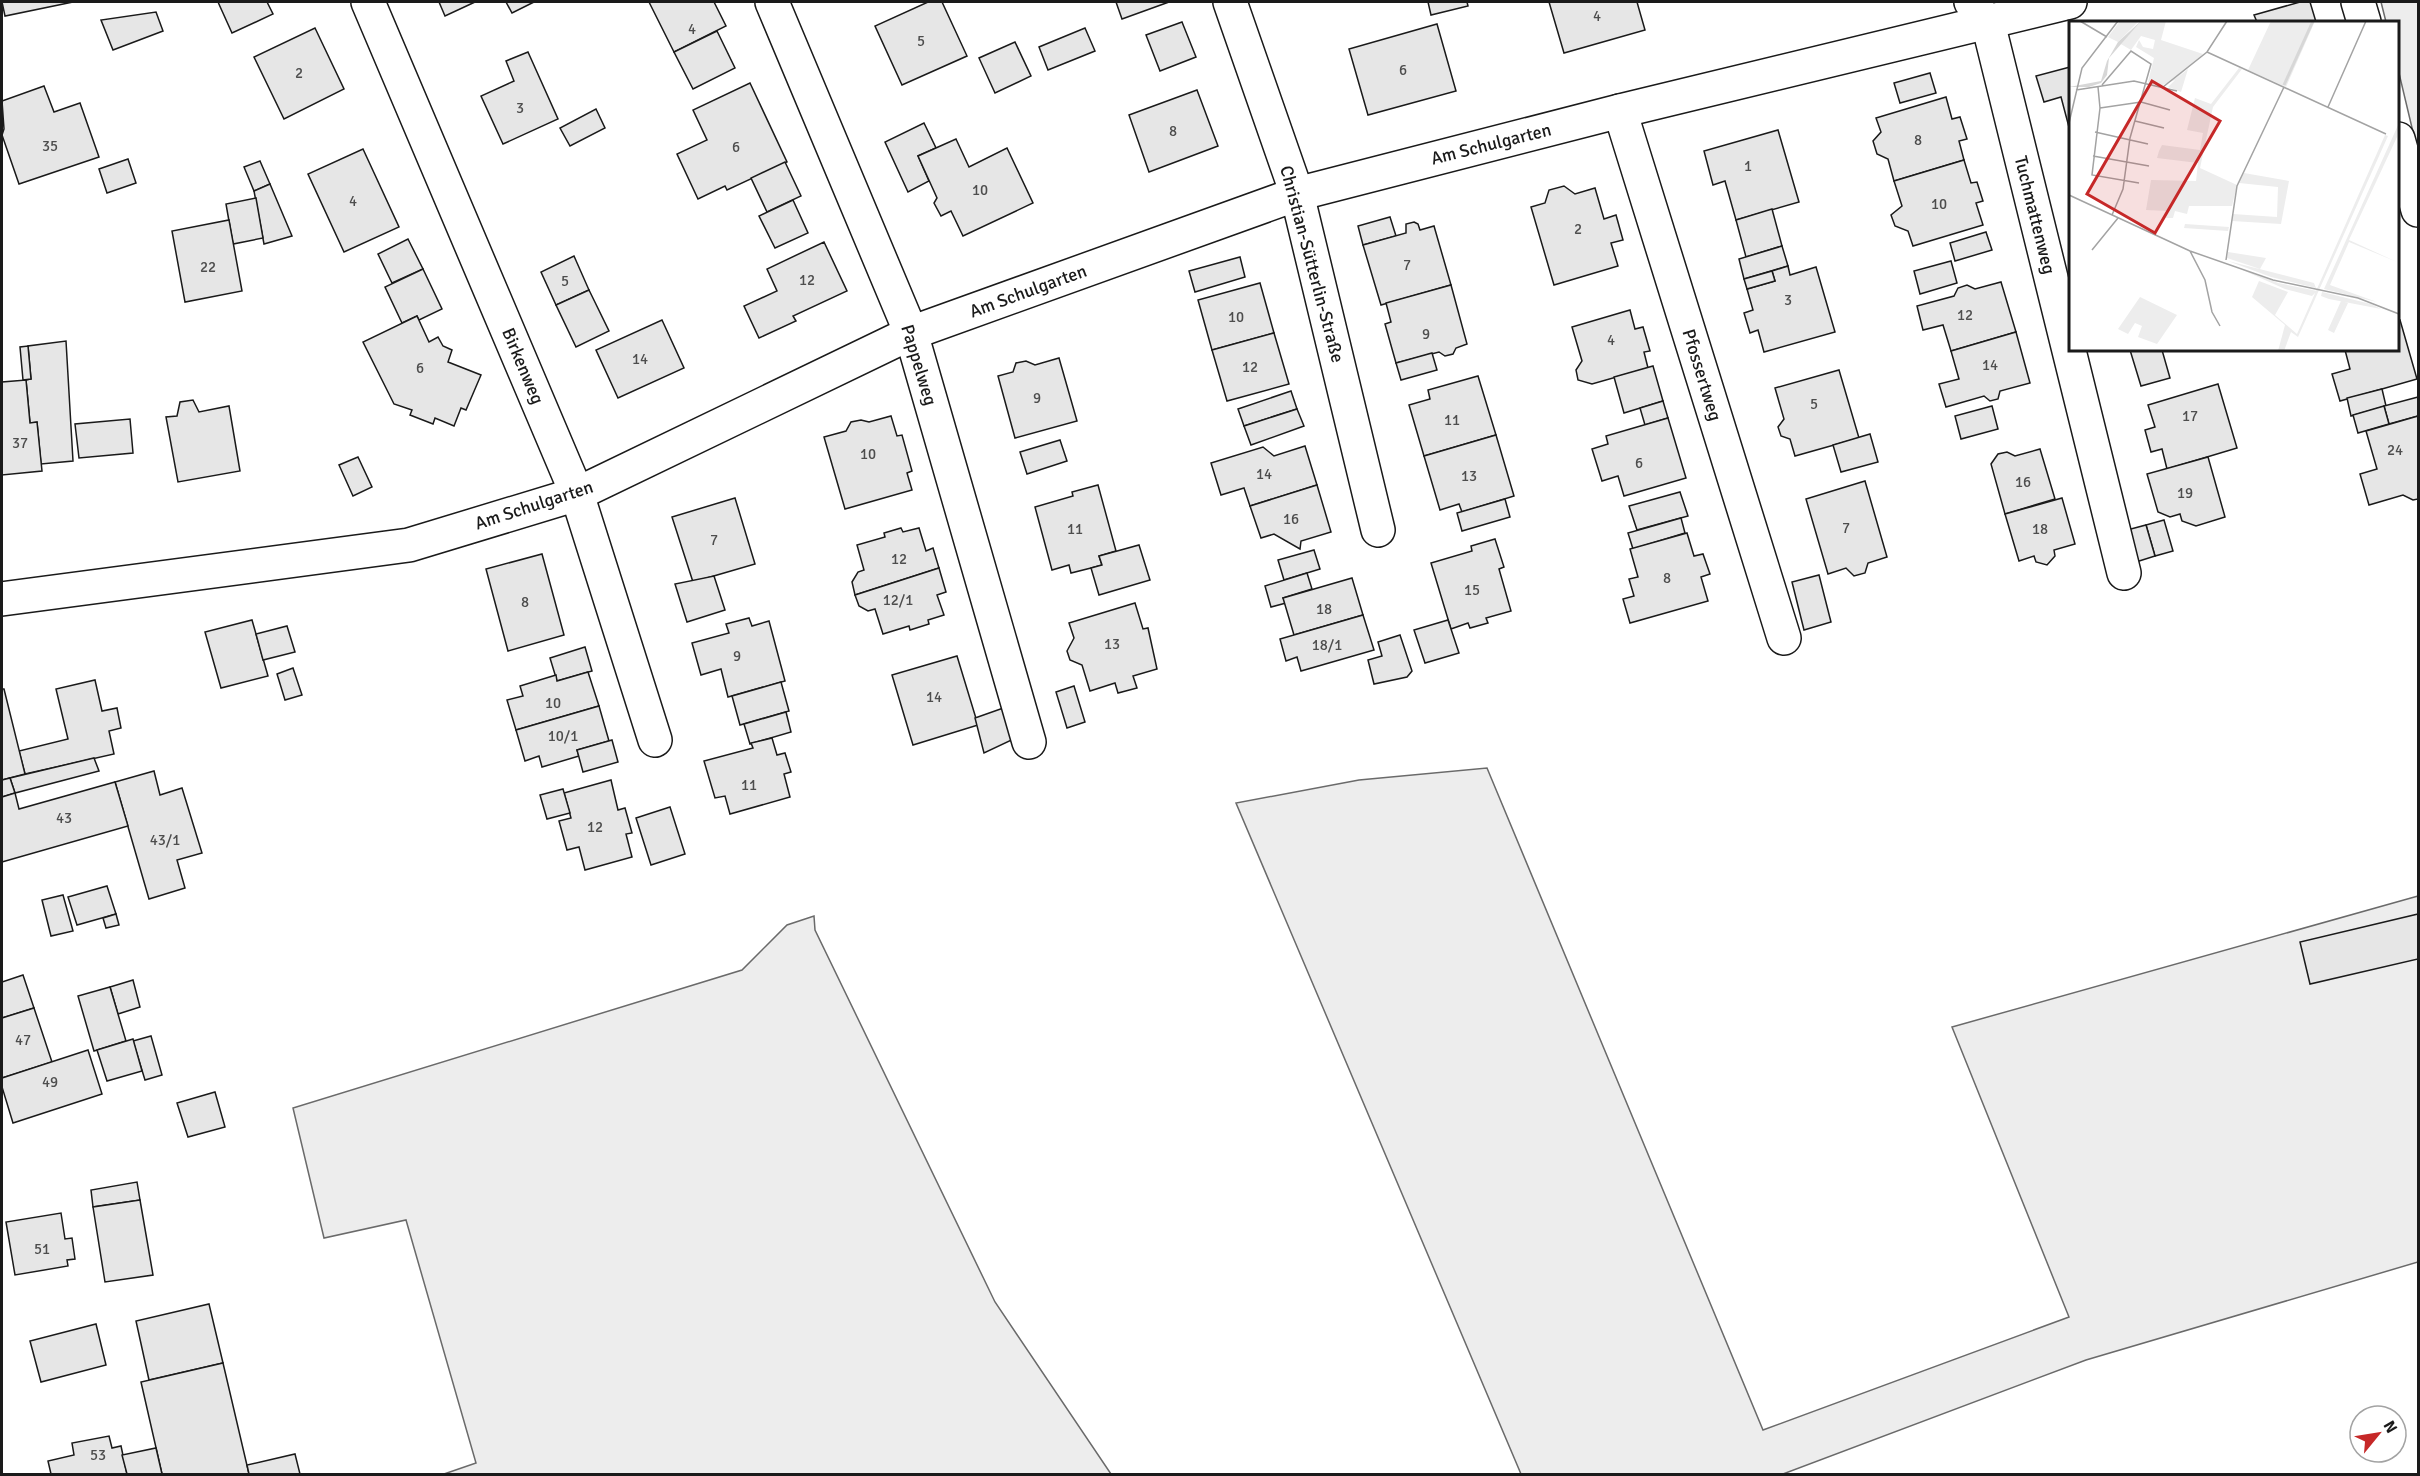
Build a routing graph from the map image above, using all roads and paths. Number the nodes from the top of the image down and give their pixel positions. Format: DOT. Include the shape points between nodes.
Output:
graph roads {
  1 [pos="368,2"];
  2 [pos="772,2"];
  3 [pos="1230,2"];
  4 [pos="2070,2"];
  5 [pos="2358,2"];
  6 [pos="1980,12"];
  7 [pos="2364,21"];
  8 [pos="1620,111"];
  9 [pos="2399,146"];
  10 [pos="1297,194"];
  11 [pos="2418,210"];
  12 [pos="911,333"];
  13 [pos="577,494"];
  14 [pos="1378,530"];
  15 [pos="2124,573"];
  16 [pos="2,599"];
  17 [pos="1784,638"];
  18 [pos="655,740"];
  19 [pos="1029,741"];
  1 -- 13 [label="street, Birkenweg"];
  2 -- 12 [label="street, Pappelweg"];
  3 -- 10 [label="street, Christian-Sütterlin-Straße"];
  4 -- 6 [label="street, Am Schulgarten"];
  5 -- 7 [label="street"];
  6 -- 8 [label="street, Am Schulgarten"];
  6 -- 15 [label="street, Tuchmattenweg"];
  8 -- 10 [label="street, Am Schulgarten"];
  8 -- 17 [label="street, Pfossertweg"];
  9 -- 11 [label="street"];
  10 -- 12 [label="street, Am Schulgarten"];
  10 -- 14 [label="street, Christian-Sütterlin-Straße"];
  12 -- 13 [label="street, Am Schulgarten"];
  12 -- 19 [label="street, Pappelweg"];
  13 -- 16 [label="street, Am Schulgarten" via="409,545"];
  13 -- 18 [label="street, Birkenweg"];
}
